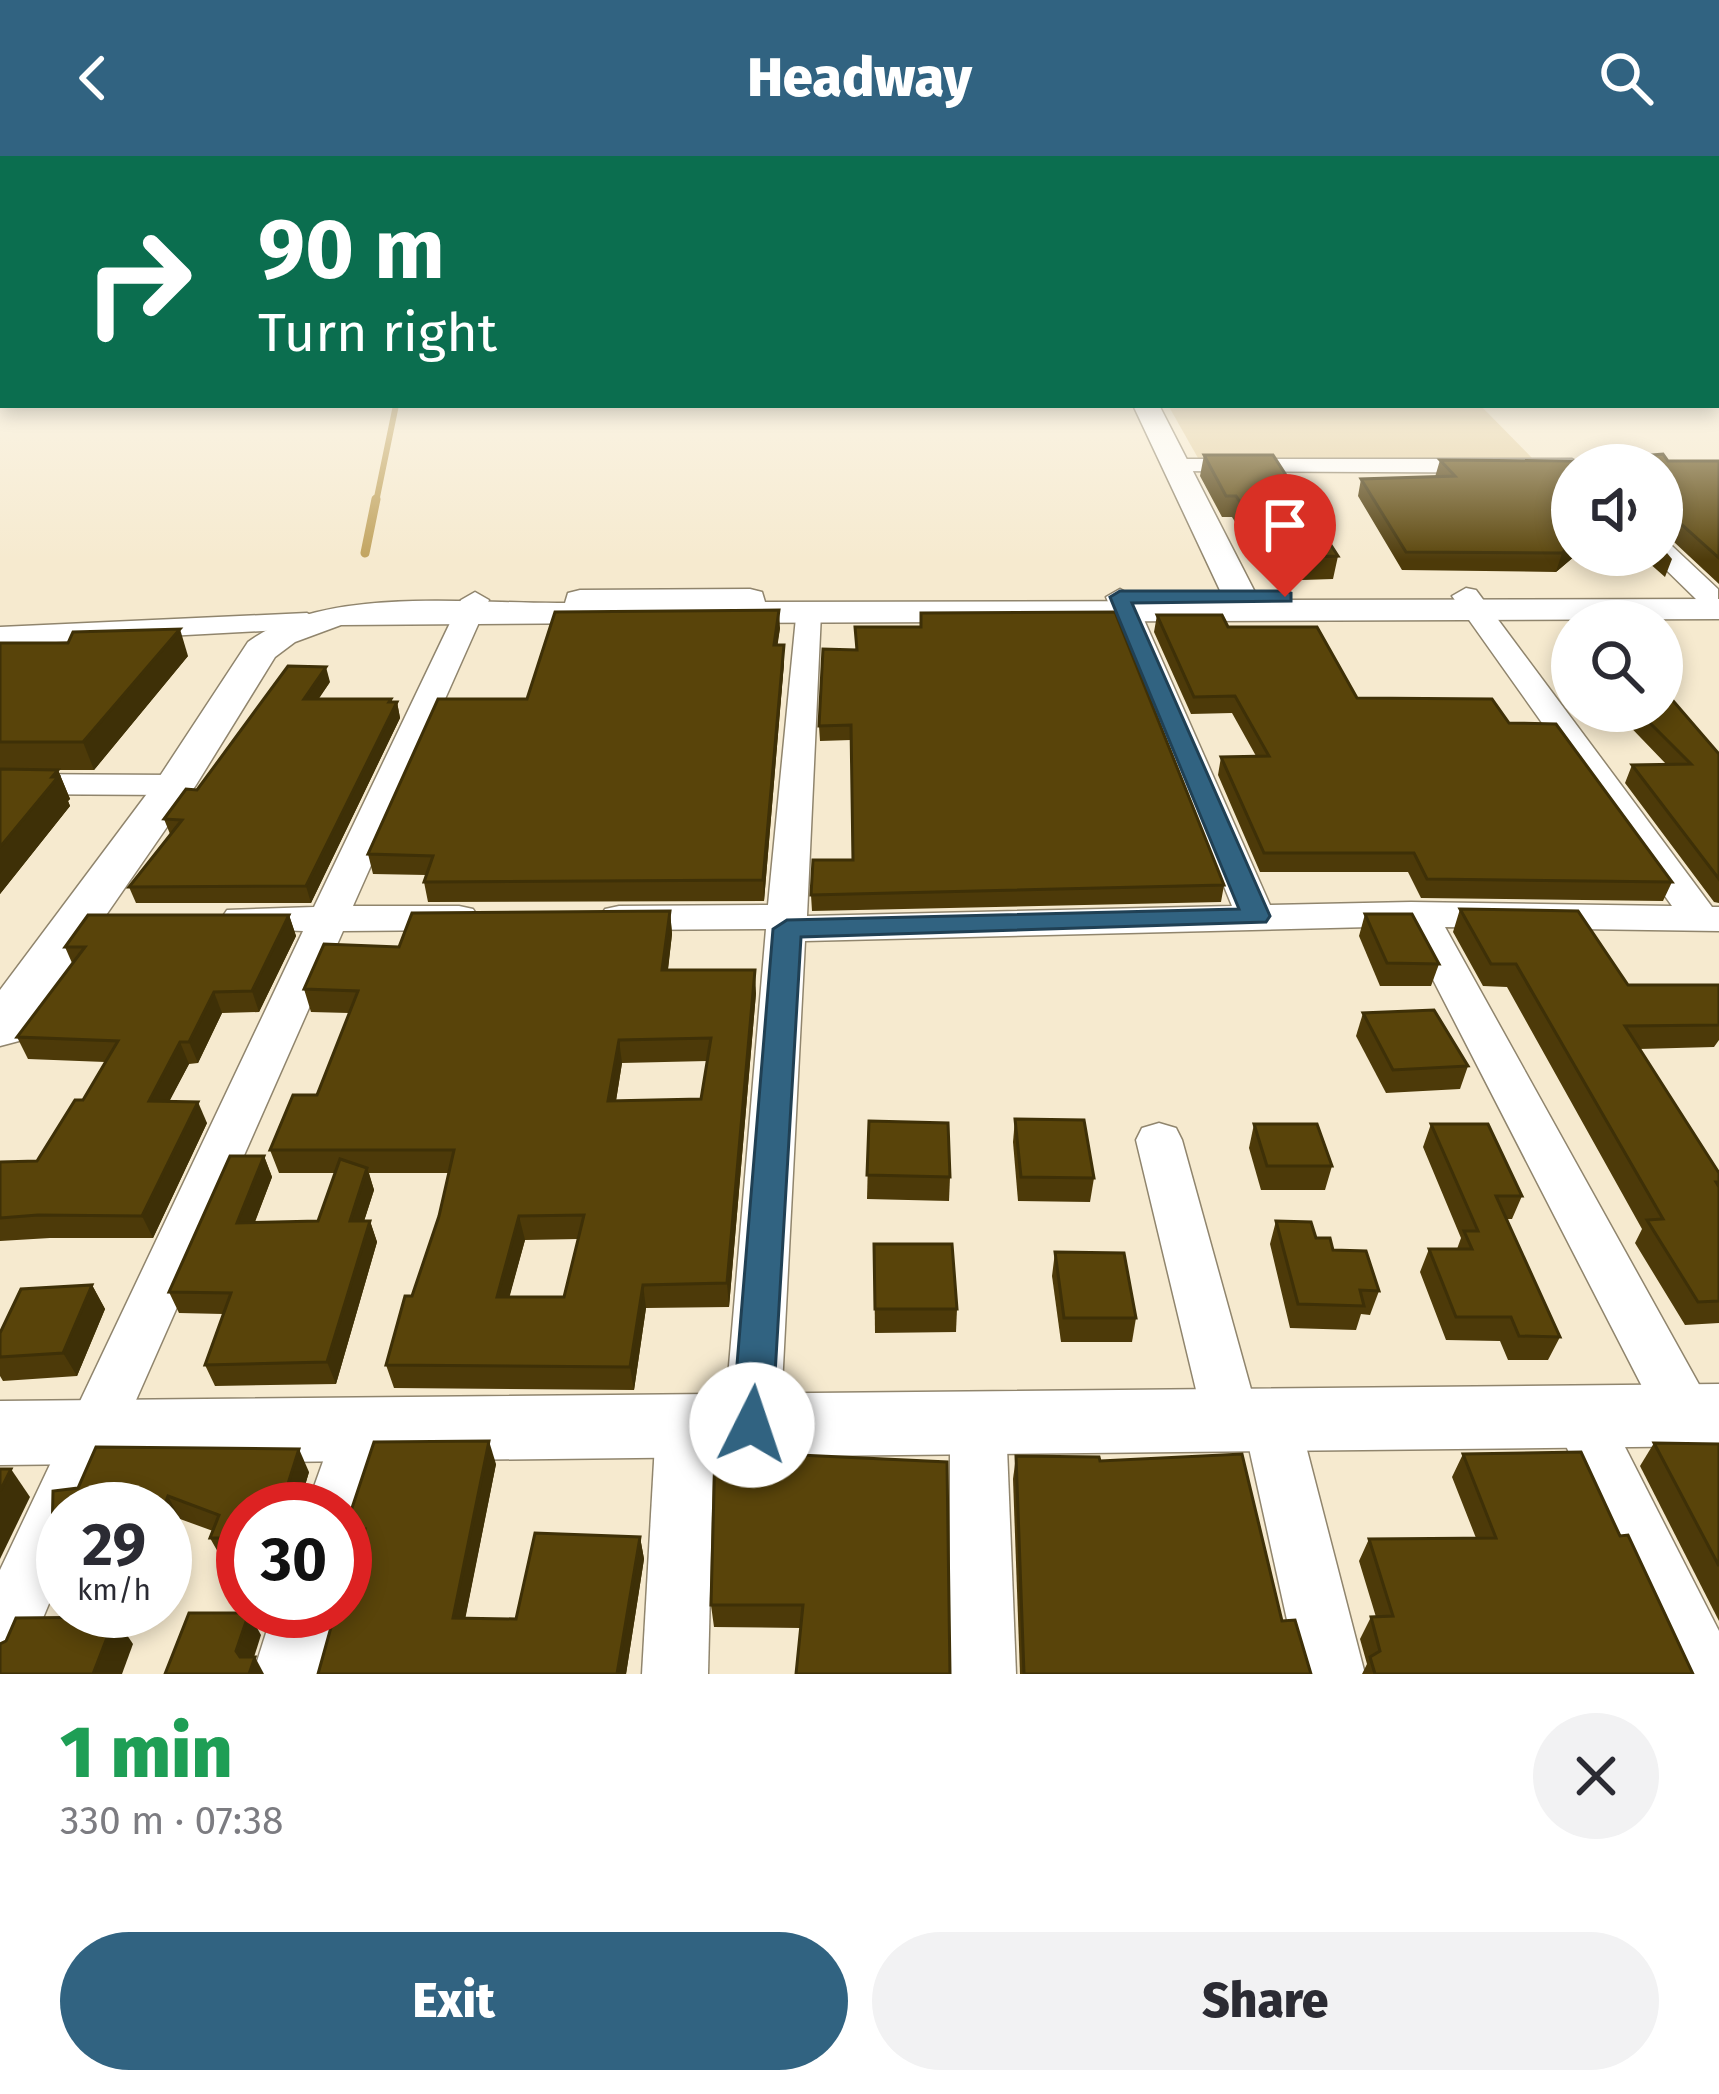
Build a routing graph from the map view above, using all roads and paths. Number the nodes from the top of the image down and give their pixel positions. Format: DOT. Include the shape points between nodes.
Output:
graph roads {
  1 [pos="1134,420"];
  2 [pos="1153,420"];
  3 [pos="1176,466"];
  4 [pos="1551,466"];
  5 [pos="1683,570"];
  6 [pos="1715,600"];
  7 [pos="1472,603"];
  8 [pos="1123,604"];
  9 [pos="1233,604"];
  10 [pos="472,607"];
  11 [pos="807,613"];
  12 [pos="277,630"];
  13 [pos="0,636"];
  14 [pos="0,650"];
  15 [pos="0,784"];
  16 [pos="133,785"];
  17 [pos="175,785"];
  18 [pos="1256,916"];
  19 [pos="492,918"];
  20 [pos="583,918"];
  21 [pos="332,919"];
  22 [pos="1710,919"];
  23 [pos="74,920"];
  24 [pos="121,920"];
  25 [pos="191,920"];
  26 [pos="788,923"];
  27 [pos="1428,931"];
  28 [pos="0,969"];
  29 [pos="0,1028"];
  30 [pos="1159,1140"];
  31 [pos="1702,1415"];
  32 [pos="1580,1416"];
  33 [pos="1251,1420"];
  34 [pos="977,1422"];
  35 [pos="719,1425"];
  36 [pos="361,1429"];
  37 [pos="0,1432"];
  38 [pos="92,1432"];
  39 [pos="344,1482"];
  40 [pos="297,1638"];
  41 [pos="0,1643"];
  42 [pos="286,1674"];
  43 [pos="675,1674"];
  44 [pos="983,1674"];
  45 [pos="1332,1674"];
  46 [pos="1706,1674"];
  1 -- 9 [label="street"];
  2 -- 3 [label="street"];
  3 -- 4 [label="street"];
  3 -- 9 [label="street"];
  5 -- 6 [label="street"];
  6 -- 7 [label="street"];
  7 -- 9 [label="street"];
  7 -- 22 [label="street"];
  8 -- 9 [label="street"];
  8 -- 10 [label="street"];
  8 -- 11 [label="street"];
  8 -- 18 [label="street"];
  10 -- 11 [label="street"];
  10 -- 12 [label="street" via="337,614"];
  10 -- 21 [label="street"];
  11 -- 26 [label="street"];
  12 -- 13 [label="street"];
  12 -- 14 [label="street"];
  12 -- 16 [label="street" via="235,648"];
  12 -- 17 [label="street"];
  15 -- 16 [label="street"];
  16 -- 17 [label="street"];
  16 -- 28 [label="street"];
  17 -- 23 [label="street"];
  18 -- 22 [label="street"];
  18 -- 26 [label="street"];
  19 -- 21 [label="street"];
  20 -- 26 [label="street"];
  21 -- 25 [label="street"];
  21 -- 38 [label="street"];
  23 -- 24 [label="street"];
  23 -- 29 [label="street"];
  26 -- 35 [label="street"];
  27 -- 31 [label="street"];
  30 -- 33 [label="street"];
  31 -- 32 [label="street"];
  32 -- 33 [label="street"];
  32 -- 46 [label="street"];
  33 -- 34 [label="street"];
  33 -- 45 [label="street"];
  34 -- 35 [label="street"];
  34 -- 44 [label="street"];
  35 -- 36 [label="street"];
  35 -- 43 [label="street"];
  36 -- 38 [label="street"];
  36 -- 39 [label="street"];
  37 -- 38 [label="street"];
  38 -- 41 [label="street"];
  40 -- 42 [label="street"];
}
